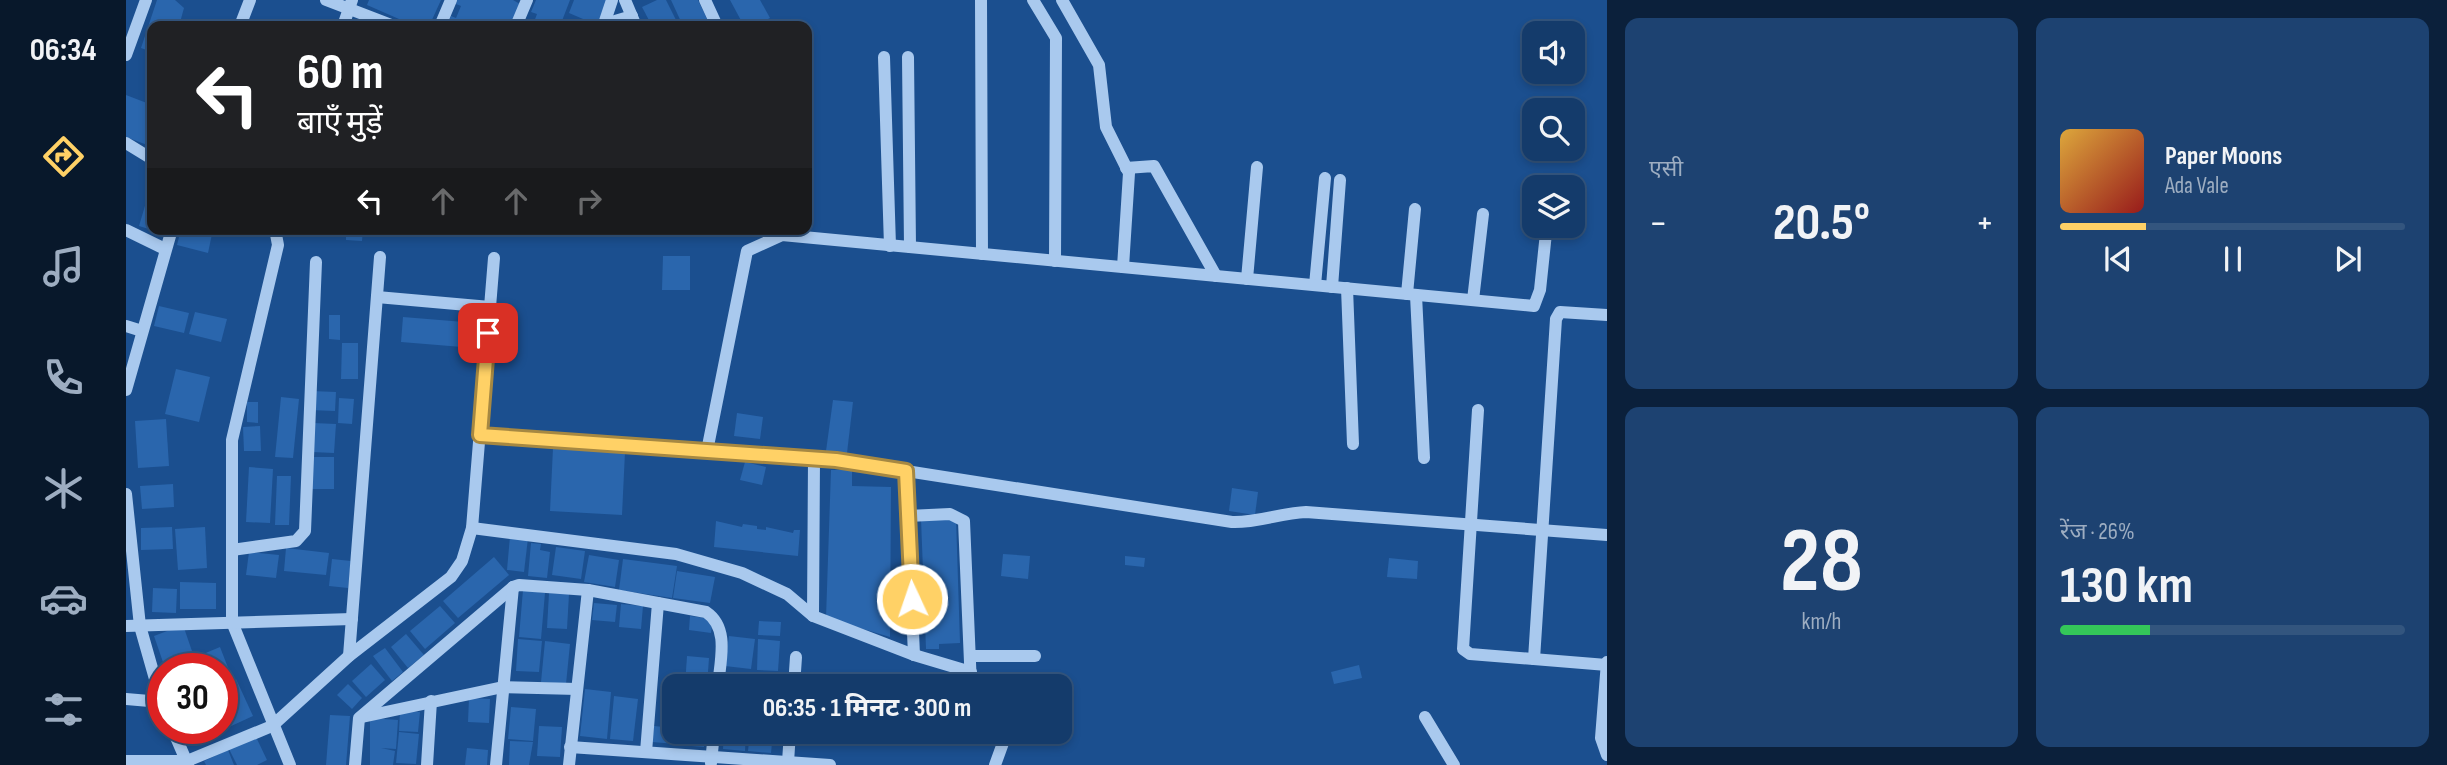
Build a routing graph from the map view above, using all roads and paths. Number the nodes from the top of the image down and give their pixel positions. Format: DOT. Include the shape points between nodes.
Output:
graph roads {
  1 [pos="146,0"];
  2 [pos="250,0"];
  3 [pos="326,0"];
  4 [pos="451,0"];
  5 [pos="527,0"];
  6 [pos="612,0"];
  7 [pos="625,0"];
  8 [pos="705,0"];
  9 [pos="981,0"];
  10 [pos="1033,0"];
  11 [pos="1062,0"];
  12 [pos="350,4"];
  13 [pos="242,21"];
  14 [pos="345,21"];
  15 [pos="384,21"];
  16 [pos="442,21"];
  17 [pos="518,21"];
  18 [pos="603,21"];
  19 [pos="634,21"];
  20 [pos="715,21"];
  21 [pos="126,55"];
  22 [pos="884,57"];
  23 [pos="908,57"];
  24 [pos="126,143"];
  25 [pos="147,156"];
  26 [pos="1126,167"];
  27 [pos="1257,167"];
  28 [pos="1325,178"];
  29 [pos="1340,180"];
  30 [pos="1415,209"];
  31 [pos="1483,214"];
  32 [pos="126,230"];
  33 [pos="170,235"];
  34 [pos="276,235"];
  35 [pos="1546,238"];
  36 [pos="890,246"];
  37 [pos="910,247"];
  38 [pos="165,249"];
  39 [pos="982,254"];
  40 [pos="380,257"];
  41 [pos="494,258"];
  42 [pos="1055,261"];
  43 [pos="316,262"];
  44 [pos="1123,267"];
  45 [pos="1216,276"];
  46 [pos="1247,279"];
  47 [pos="1315,285"];
  48 [pos="1332,287"];
  49 [pos="1348,288"];
  50 [pos="1411,294"];
  51 [pos="377,298"];
  52 [pos="1474,300"];
  53 [pos="490,307"];
  54 [pos="1607,315"];
  55 [pos="126,326"];
  56 [pos="142,331"];
  57 [pos="126,390"];
  58 [pos="1478,410"];
  59 [pos="480,435"];
  60 [pos="1353,444"];
  61 [pos="707,451"];
  62 [pos="1424,458"];
  63 [pos="814,459"];
  64 [pos="906,471"];
  65 [pos="126,494"];
  66 [pos="908,516"];
  67 [pos="1470,526"];
  68 [pos="472,528"];
  69 [pos="1541,530"];
  70 [pos="1607,535"];
  71 [pos="128,536"];
  72 [pos="232,550"];
  73 [pos="513,587"];
  74 [pos="588,590"];
  75 [pos="658,603"];
  76 [pos="813,616"];
  77 [pos="352,619"];
  78 [pos="232,622"];
  79 [pos="126,625"];
  80 [pos="140,626"];
  81 [pos="148,653"];
  82 [pos="914,655"];
  83 [pos="349,656"];
  84 [pos="970,656"];
  85 [pos="1035,656"];
  86 [pos="796,657"];
  87 [pos="1534,659"];
  88 [pos="1607,664"];
  89 [pos="971,672"];
  90 [pos="719,674"];
  91 [pos="795,674"];
  92 [pos="503,687"];
  93 [pos="577,690"];
  94 [pos="126,699"];
  95 [pos="431,701"];
  96 [pos="147,702"];
  97 [pos="1425,717"];
  98 [pos="359,718"];
  99 [pos="1605,720"];
  100 [pos="272,726"];
  101 [pos="179,744"];
  102 [pos="789,744"];
  103 [pos="1003,744"];
  104 [pos="570,747"];
  105 [pos="646,752"];
  106 [pos="1607,755"];
  107 [pos="126,761"];
  108 [pos="712,761"];
  109 [pos="788,762"];
  110 [pos="188,763"];
  111 [pos="290,765"];
  112 [pos="355,765"];
  113 [pos="427,765"];
  114 [pos="496,765"];
  115 [pos="569,765"];
  116 [pos="830,765"];
  117 [pos="995,765"];
  118 [pos="1454,765"];
  1 -- 21 [label="street"];
  2 -- 13 [label="street"];
  3 -- 12 [label="street"];
  4 -- 16 [label="street"];
  5 -- 17 [label="street"];
  6 -- 18 [label="street"];
  7 -- 19 [label="street"];
  8 -- 20 [label="street"];
  9 -- 39 [label="street"];
  10 -- 42 [label="street" via="1056,38"];
  11 -- 26 [label="street" via="1099,65 1107,127"];
  12 -- 14 [label="street"];
  12 -- 15 [label="street"];
  22 -- 36 [label="street"];
  23 -- 37 [label="street"];
  24 -- 25 [label="street"];
  26 -- 44 [label="street"];
  26 -- 45 [label="street" via="1154,166"];
  27 -- 46 [label="street"];
  28 -- 47 [label="street"];
  29 -- 48 [label="street"];
  30 -- 50 [label="street"];
  31 -- 52 [label="street"];
  32 -- 38 [label="street"];
  33 -- 38 [label="street"];
  34 -- 72 [label="street" via="278,244 232,440"];
  35 -- 52 [label="street" via="1541,290 1534,306"];
  36 -- 37 [label="street"];
  36 -- 61 [label="street" via="782,236 747,251"];
  37 -- 39 [label="street"];
  38 -- 56 [label="street"];
  39 -- 42 [label="street"];
  40 -- 51 [label="street"];
  41 -- 53 [label="street"];
  42 -- 44 [label="street"];
  43 -- 72 [label="street" via="305,531 296,541"];
  44 -- 45 [label="street"];
  45 -- 46 [label="street"];
  46 -- 47 [label="street"];
  47 -- 48 [label="street"];
  48 -- 49 [label="street"];
  49 -- 50 [label="street"];
  49 -- 60 [label="street"];
  50 -- 52 [label="street"];
  50 -- 62 [label="street"];
  51 -- 53 [label="street"];
  51 -- 77 [label="street"];
  53 -- 59 [label="street"];
  54 -- 69 [label="street" via="1557,315"];
  55 -- 56 [label="street"];
  56 -- 57 [label="street"];
  58 -- 67 [label="street"];
  59 -- 61 [label="street"];
  59 -- 68 [label="street"];
  61 -- 63 [label="street"];
  63 -- 64 [label="street"];
  63 -- 76 [label="street"];
  64 -- 66 [label="street"];
  64 -- 67 [label="street" via="1231,522 1250,523 1287,512 1306,512"];
  65 -- 71 [label="street"];
  66 -- 82 [label="street"];
  66 -- 84 [label="street" via="950,514 964,521"];
  67 -- 69 [label="street"];
  67 -- 87 [label="street" via="1463,649 1470,654"];
  68 -- 76 [label="street" via="706,561 770,584"];
  68 -- 83 [label="street" via="462,561 451,577"];
  69 -- 70 [label="street"];
  69 -- 87 [label="street"];
  71 -- 80 [label="street"];
  72 -- 78 [label="street"];
  73 -- 74 [label="street"];
  73 -- 92 [label="street"];
  73 -- 98 [label="street"];
  74 -- 75 [label="street"];
  74 -- 93 [label="street"];
  75 -- 90 [label="street" via="695,608 715,618 722,634"];
  75 -- 105 [label="street"];
  76 -- 82 [label="street"];
  77 -- 78 [label="street"];
  77 -- 83 [label="street"];
  78 -- 80 [label="street"];
  78 -- 100 [label="street"];
  79 -- 80 [label="street"];
  80 -- 81 [label="street"];
  82 -- 89 [label="street"];
  83 -- 100 [label="street"];
  84 -- 85 [label="street"];
  84 -- 89 [label="street"];
  86 -- 91 [label="street"];
  87 -- 88 [label="street"];
  88 -- 99 [label="street"];
  92 -- 93 [label="street"];
  92 -- 95 [label="street"];
  92 -- 114 [label="street"];
  93 -- 104 [label="street"];
  94 -- 96 [label="street"];
  95 -- 98 [label="street"];
  95 -- 113 [label="street"];
  97 -- 118 [label="street"];
  98 -- 112 [label="street"];
  99 -- 106 [label="street" via="1601,738"];
  100 -- 110 [label="street"];
  100 -- 111 [label="street"];
  101 -- 110 [label="street"];
  102 -- 109 [label="street"];
  103 -- 117 [label="street"];
  104 -- 105 [label="street"];
  104 -- 115 [label="street"];
  105 -- 108 [label="street"];
  107 -- 110 [label="street"];
  108 -- 109 [label="street"];
  109 -- 116 [label="street"];
}
